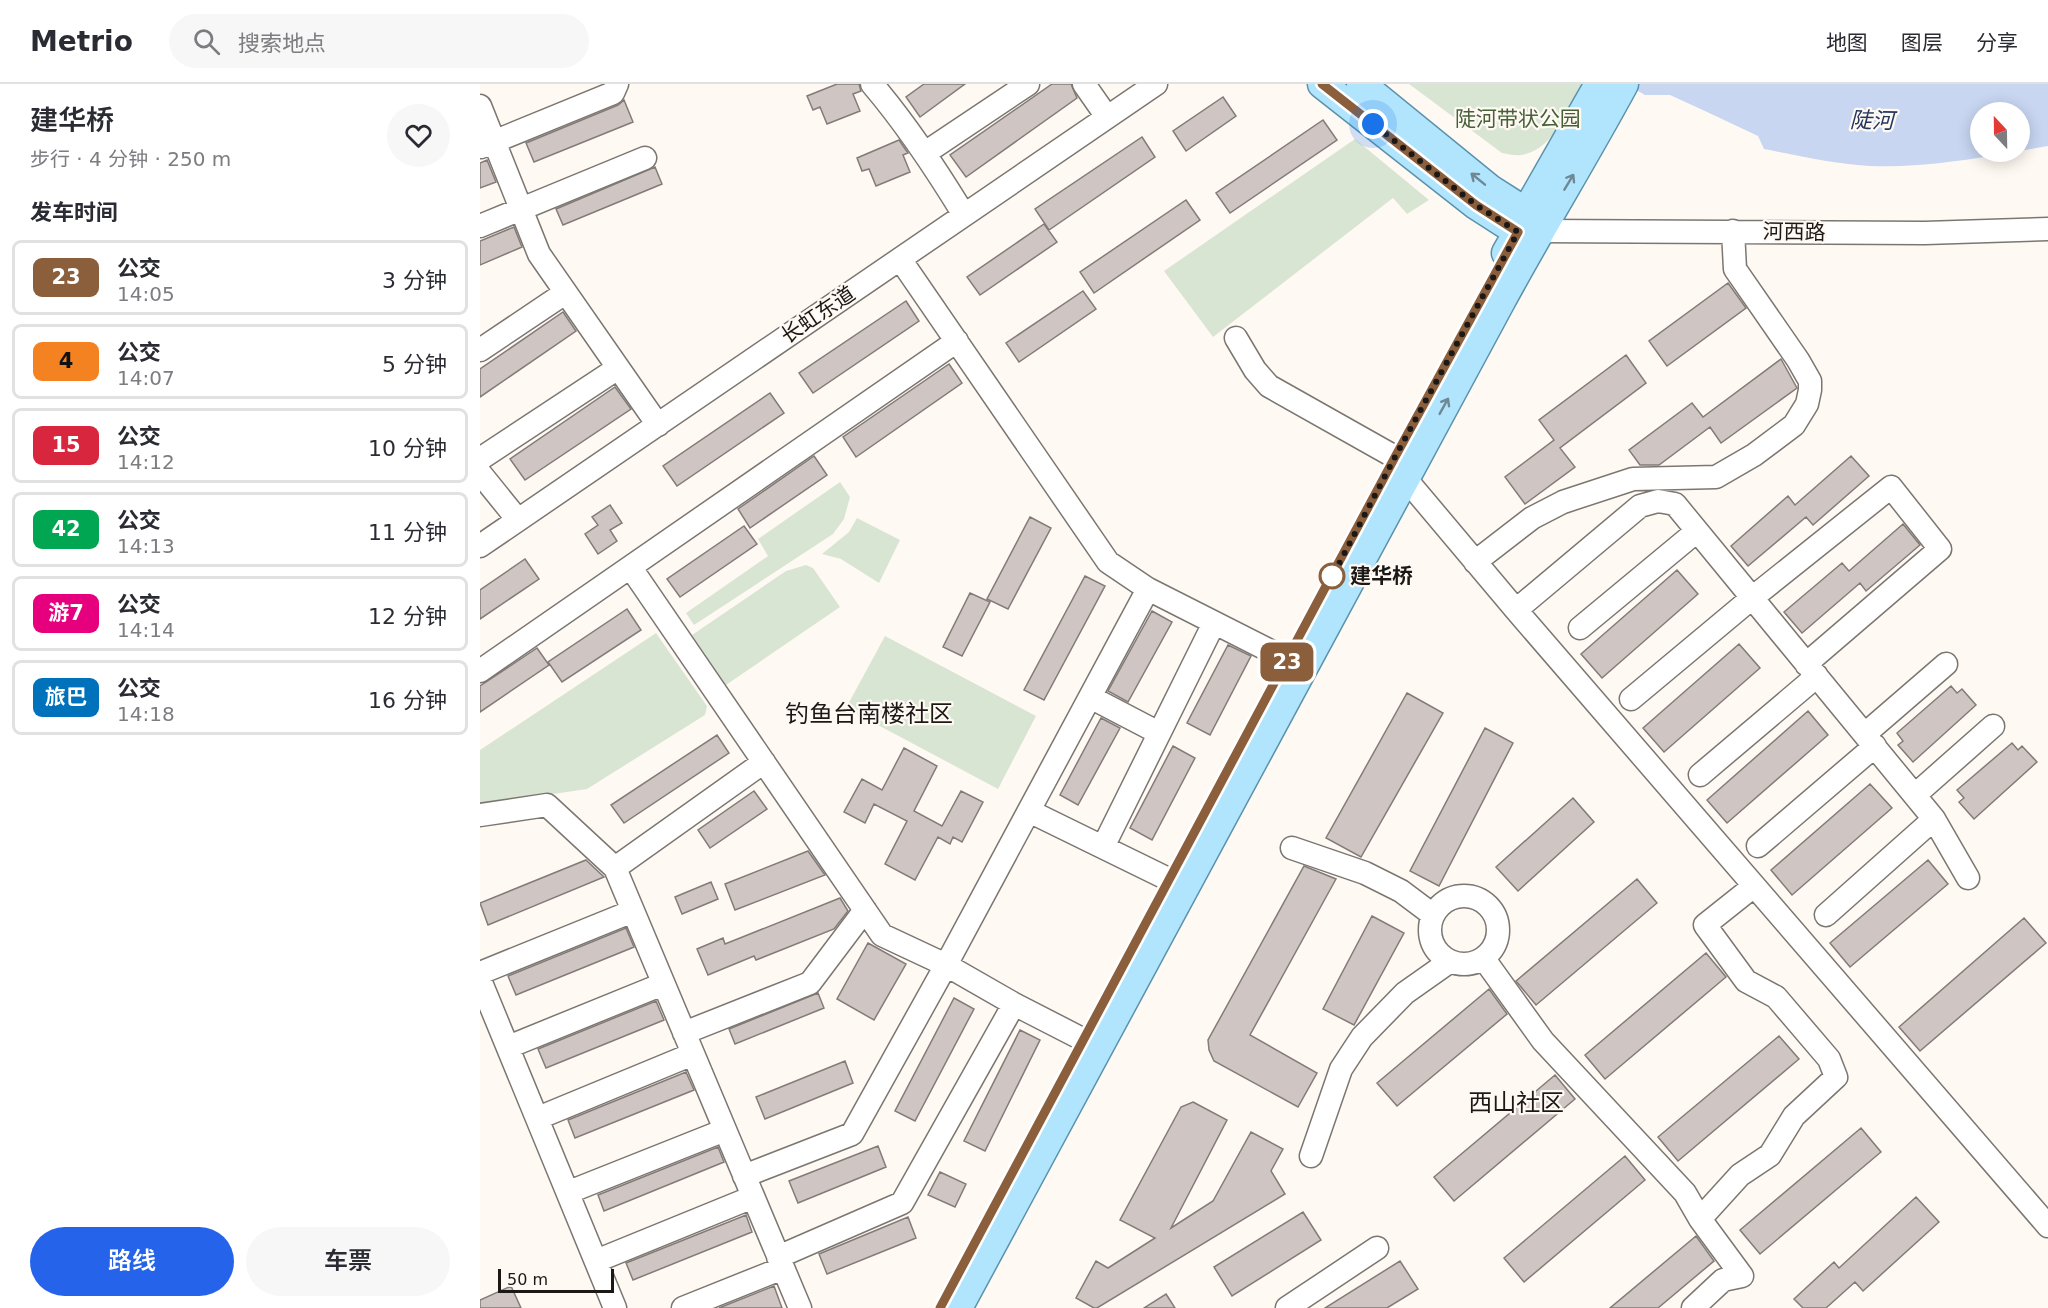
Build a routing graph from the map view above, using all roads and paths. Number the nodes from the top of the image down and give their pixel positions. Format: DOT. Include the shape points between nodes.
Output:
graph roads {
  1 [pos="617,84"];
  2 [pos="1028,84"];
  3 [pos="1084,84"];
  4 [pos="1156,84"];
  5 [pos="1322,84"];
  6 [pos="1361,84"];
  7 [pos="1599,84"];
  8 [pos="1624,84"];
  9 [pos="883,88"];
  10 [pos="480,106"];
  11 [pos="1107,117"];
  12 [pos="1587,129"];
  13 [pos="487,145"];
  14 [pos="925,153"];
  15 [pos="645,158"];
  16 [pos="521,210"];
  17 [pos="964,215"];
  18 [pos="1528,225"];
  19 [pos="480,226"];
  20 [pos="2048,229"];
  21 [pos="1733,231"];
  22 [pos="900,259"];
  23 [pos="566,293"];
  24 [pos="1236,338"];
  25 [pos="957,341"];
  26 [pos="480,350"];
  27 [pos="618,368"];
  28 [pos="658,425"];
  29 [pos="480,459"];
  30 [pos="1400,468"];
  31 [pos="480,472"];
  32 [pos="519,520"];
  33 [pos="1697,531"];
  34 [pos="480,546"];
  35 [pos="1475,562"];
  36 [pos="631,568"];
  37 [pos="1148,590"];
  38 [pos="1752,598"];
  39 [pos="1516,610"];
  40 [pos="1214,623"];
  41 [pos="1580,628"];
  42 [pos="1288,660"];
  43 [pos="1946,664"];
  44 [pos="1812,670"];
  45 [pos="480,671"];
  46 [pos="1090,697"];
  47 [pos="1631,699"];
  48 [pos="1993,726"];
  49 [pos="1159,733"];
  50 [pos="1870,740"];
  51 [pos="764,762"];
  52 [pos="1700,775"];
  53 [pos="1915,795"];
  54 [pos="1029,811"];
  55 [pos="480,816"];
  56 [pos="1934,819"];
  57 [pos="1758,846"];
  58 [pos="1103,847"];
  59 [pos="1292,848"];
  60 [pos="615,868"];
  61 [pos="1968,878"];
  62 [pos="1170,880"];
  63 [pos="1754,886"];
  64 [pos="865,910"];
  65 [pos="633,911"];
  66 [pos="1433,915"];
  67 [pos="1826,915"];
  68 [pos="1484,959"];
  69 [pos="1449,962"];
  70 [pos="946,965"];
  71 [pos="480,973"];
  72 [pos="480,980"];
  73 [pos="663,984"];
  74 [pos="1014,1004"];
  75 [pos="684,1033"];
  76 [pos="1084,1040"];
  77 [pos="508,1047"];
  78 [pos="693,1054"];
  79 [pos="538,1118"];
  80 [pos="725,1130"];
  81 [pos="1311,1156"];
  82 [pos="744,1176"];
  83 [pos="569,1192"];
  84 [pos="753,1197"];
  85 [pos="1700,1218"];
  86 [pos="2048,1226"];
  87 [pos="1377,1248"];
  88 [pos="596,1261"];
  89 [pos="780,1262"];
  90 [pos="615,1308"];
  91 [pos="683,1308"];
  92 [pos="800,1308"];
  93 [pos="940,1308"];
  94 [pos="958,1308"];
  95 [pos="1287,1308"];
  96 [pos="1693,1308"];
  1 -- 13 [label="street" via="613,93"];
  2 -- 14 [label="street"];
  3 -- 11 [label="street"];
  4 -- 11 [label="street, 长虹东道"];
  5 -- 18 [label="main road" via="1476,205"];
  18 -- 6 [label="main road, one-way"];
  7 -- 12 [label="main road"];
  8 -- 12 [label="main road"];
  9 -- 14 [label="street"];
  10 -- 13 [label="street"];
  11 -- 17 [label="street, 长虹东道"];
  12 -- 18 [label="main road"];
  13 -- 16 [label="street"];
  14 -- 17 [label="street"];
  15 -- 16 [label="street"];
  16 -- 19 [label="street"];
  16 -- 23 [label="street" via="538,255"];
  17 -- 22 [label="street, 长虹东道"];
  18 -- 21 [label="street, 河西路"];
  18 -- 30 [label="main road"];
  20 -- 21 [label="street, 河西路" via="1925,233"];
  21 -- 35 [label="street" via="1735,269 1810,381 1807,404 1794,424 1754,455 1716,477 1633,479 1563,502 1532,519"];
  22 -- 25 [label="street"];
  22 -- 28 [label="street, 长虹东道"];
  23 -- 26 [label="street"];
  23 -- 27 [label="street"];
  24 -- 30 [label="street" via="1269,386"];
  25 -- 36 [label="street"];
  25 -- 37 [label="street" via="1104,556"];
  27 -- 28 [label="street"];
  27 -- 29 [label="street"];
  28 -- 32 [label="street, 长虹东道"];
  30 -- 35 [label="street"];
  30 -- 42 [label="main road"];
  30 -- 94 [label="main road"];
  31 -- 32 [label="street"];
  32 -- 34 [label="street, 长虹东道"];
  33 -- 38 [label="street"];
  33 -- 39 [label="street" via="1674,504 1658,501 1640,506"];
  33 -- 41 [label="street"];
  35 -- 39 [label="street"];
  36 -- 45 [label="street"];
  36 -- 51 [label="street"];
  37 -- 40 [label="street"];
  37 -- 46 [label="street"];
  38 -- 44 [label="street"];
  38 -- 44 [label="street" via="1891,488 1940,549"];
  38 -- 47 [label="street"];
  39 -- 63 [label="street"];
  40 -- 42 [label="street"];
  40 -- 49 [label="street"];
  42 -- 62 [label="main road"];
  43 -- 50 [label="street"];
  44 -- 50 [label="street"];
  44 -- 52 [label="street"];
  46 -- 49 [label="street"];
  46 -- 54 [label="street"];
  48 -- 53 [label="street"];
  49 -- 58 [label="street"];
  50 -- 53 [label="street"];
  50 -- 57 [label="street"];
  51 -- 60 [label="street"];
  51 -- 64 [label="street"];
  53 -- 56 [label="street"];
  54 -- 58 [label="street"];
  54 -- 70 [label="street"];
  55 -- 60 [label="street" via="548,805"];
  56 -- 61 [label="street"];
  56 -- 67 [label="street"];
  58 -- 62 [label="street"];
  59 -- 66 [label="street" via="1365,873 1401,891"];
  60 -- 65 [label="street"];
  62 -- 76 [label="main road"];
  63 -- 85 [label="street" via="1705,925 1746,981 1776,997 1829,1059 1836,1077 1794,1116 1770,1155 1740,1175"];
  63 -- 86 [label="street"];
  64 -- 70 [label="street" via="882,935"];
  64 -- 75 [label="street" via="810,983"];
  65 -- 71 [label="street"];
  65 -- 73 [label="street"];
  66 -- 68 [label="street" via="1449,899 1461,896 1472,897 1491,908 1499,930 1492,951"];
  66 -- 69 [label="street" via="1430,936 1434,947"];
  68 -- 69 [label="street" via="1473,964"];
  68 -- 85 [label="street" via="1543,1041 1685,1193"];
  69 -- 81 [label="street" via="1405,993 1362,1037 1341,1069"];
  70 -- 74 [label="street"];
  70 -- 82 [label="street" via="852,1134"];
  72 -- 77 [label="street"];
  73 -- 75 [label="street"];
  73 -- 77 [label="street"];
  74 -- 76 [label="street"];
  74 -- 89 [label="street" via="902,1203"];
  75 -- 78 [label="street"];
  76 -- 93 [label="main road"];
  77 -- 79 [label="street"];
  78 -- 79 [label="street"];
  78 -- 80 [label="street"];
  79 -- 83 [label="street"];
  80 -- 82 [label="street"];
  80 -- 83 [label="street"];
  82 -- 84 [label="street"];
  83 -- 88 [label="street"];
  84 -- 88 [label="street"];
  84 -- 89 [label="street"];
  85 -- 96 [label="street" via="1743,1276 1723,1280"];
  87 -- 95 [label="street"];
  88 -- 90 [label="street"];
  89 -- 91 [label="street"];
  89 -- 92 [label="street"];
}
